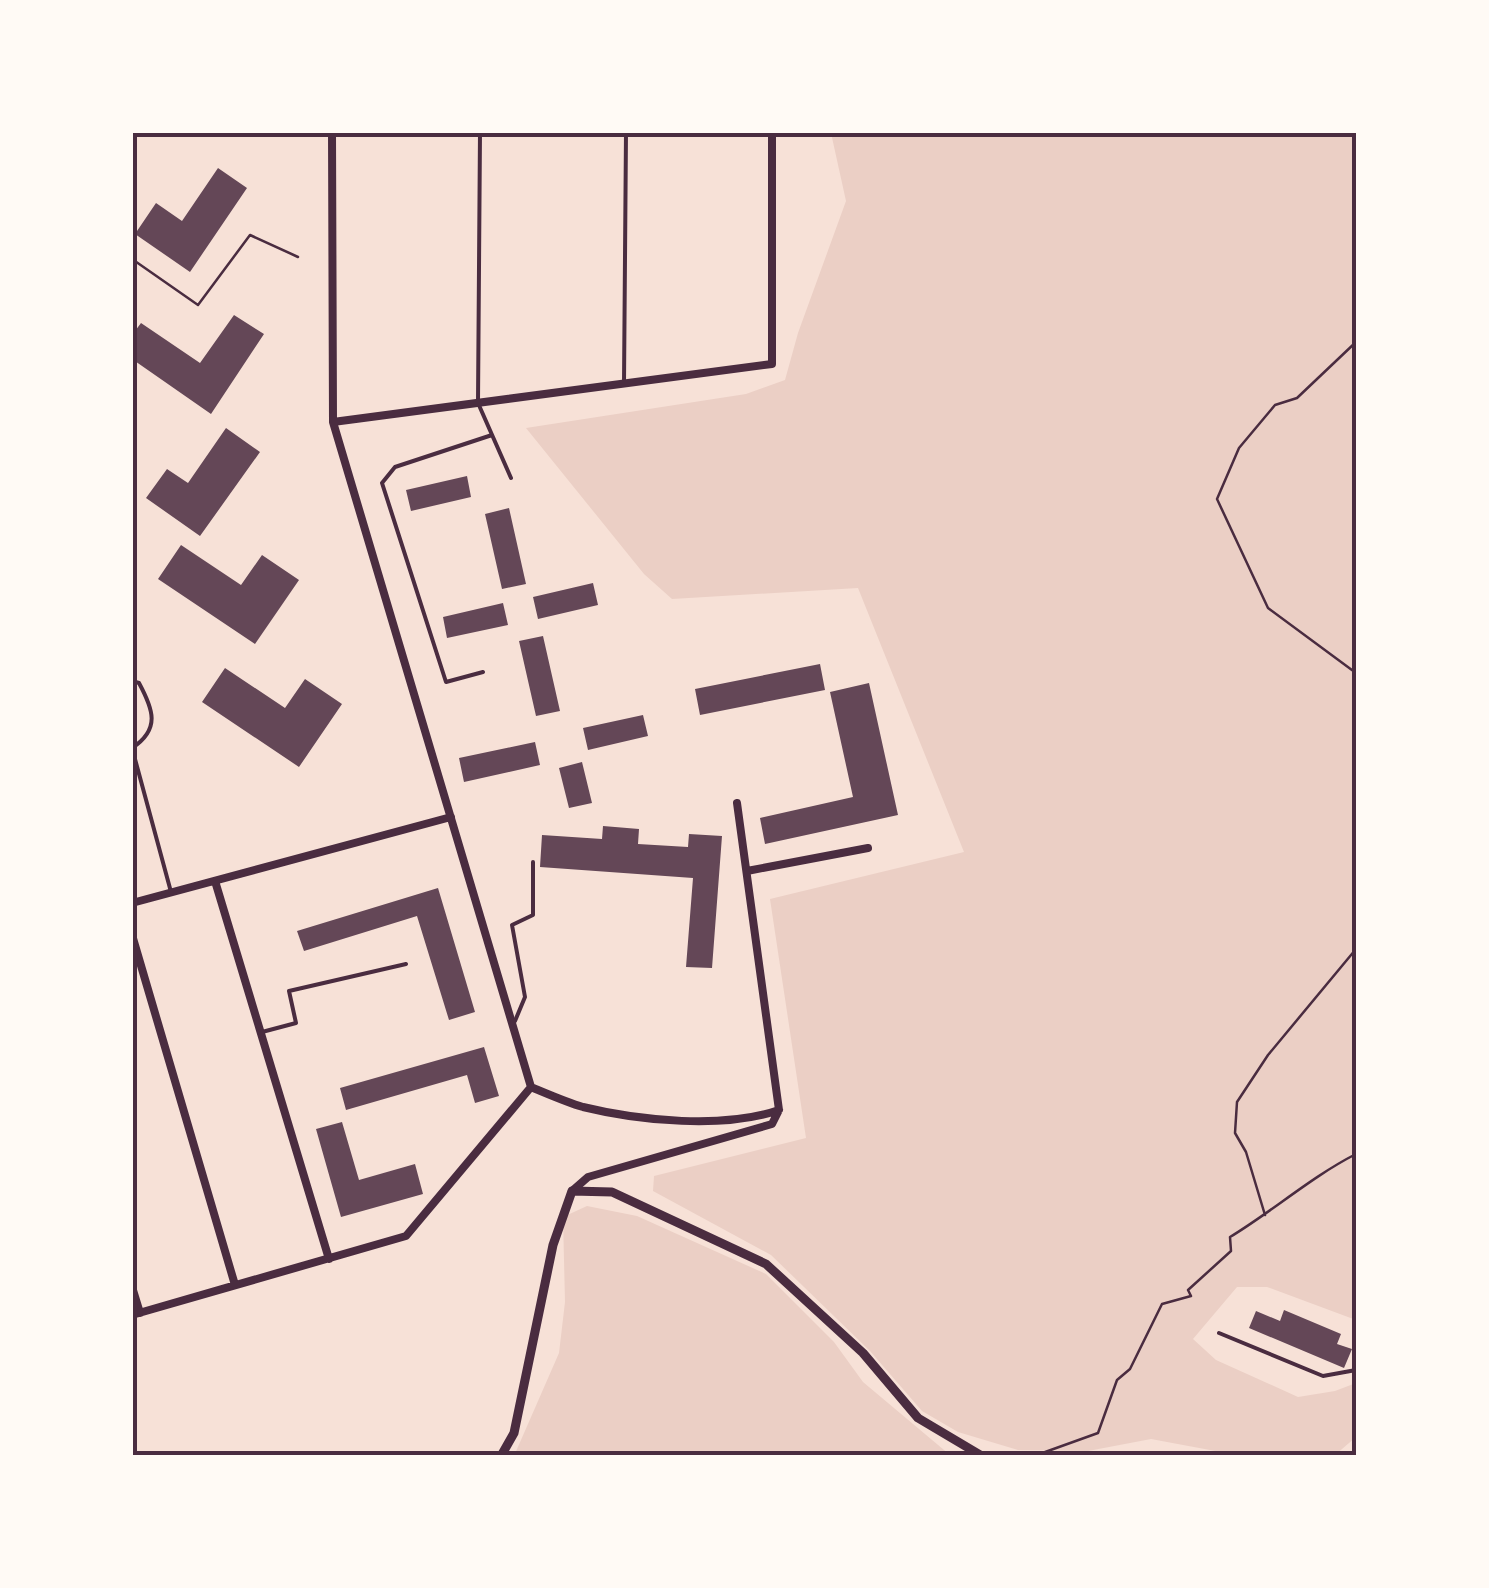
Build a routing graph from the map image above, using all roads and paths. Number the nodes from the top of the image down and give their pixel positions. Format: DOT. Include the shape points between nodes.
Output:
graph roads {
  1 [pos="332,132"];
  2 [pos="480,132"];
  3 [pos="626,132"];
  4 [pos="772,132"];
  5 [pos="298,257"];
  6 [pos="132,259"];
  7 [pos="1356,342"];
  8 [pos="624,384"];
  9 [pos="478,403"];
  10 [pos="333,422"];
  11 [pos="492,435"];
  12 [pos="511,478"];
  13 [pos="483,672"];
  14 [pos="1356,673"];
  15 [pos="132,681"];
  16 [pos="132,748"];
  17 [pos="736,803"];
  18 [pos="450,817"];
  19 [pos="868,848"];
  20 [pos="533,862"];
  21 [pos="747,870"];
  22 [pos="215,880"];
  23 [pos="171,892"];
  24 [pos="132,903"];
  25 [pos="132,935"];
  26 [pos="1356,949"];
  27 [pos="406,964"];
  28 [pos="513,1025"];
  29 [pos="262,1032"];
  30 [pos="531,1087"];
  31 [pos="779,1110"];
  32 [pos="1356,1154"];
  33 [pos="572,1190"];
  34 [pos="1264,1216"];
  35 [pos="329,1258"];
  36 [pos="235,1285"];
  37 [pos="132,1287"];
  38 [pos="136,1314"];
  39 [pos="1220,1333"];
  40 [pos="1356,1370"];
  41 [pos="502,1456"];
  42 [pos="982,1456"];
  43 [pos="1034,1456"];
  1 -- 10 [label="street"];
  2 -- 9 [label="lane"];
  3 -- 8 [label="lane"];
  4 -- 8 [label="street" via="772,364"];
  5 -- 6 [label="path" via="250,236 198,305"];
  7 -- 14 [label="path" via="1297,398 1275,405 1239,448 1217,499 1268,608"];
  8 -- 9 [label="street"];
  9 -- 10 [label="street"];
  9 -- 11 [label="lane"];
  10 -- 18 [label="street"];
  11 -- 12 [label="lane"];
  11 -- 13 [label="lane" via="395,467 382,482 446,682"];
  15 -- 16 [label="lane" via="150,703 152,726"];
  16 -- 23 [label="lane"];
  17 -- 21 [label="street"];
  18 -- 22 [label="street"];
  18 -- 28 [label="street"];
  19 -- 21 [label="street"];
  20 -- 28 [label="lane" via="532,915 512,925 526,996"];
  21 -- 31 [label="street"];
  22 -- 23 [label="street"];
  22 -- 29 [label="street"];
  23 -- 24 [label="street"];
  25 -- 36 [label="street"];
  26 -- 34 [label="path" via="1238,1102 1235,1133"];
  27 -- 29 [label="lane" via="289,991 296,1023"];
  28 -- 30 [label="street"];
  29 -- 35 [label="street"];
  30 -- 31 [label="street" via="582,1107 658,1118 754,1119"];
  30 -- 35 [label="street" via="406,1236"];
  31 -- 33 [label="street" via="772,1124 588,1177"];
  32 -- 34 [label="path"];
  33 -- 41 [label="street" via="553,1244 521,1406"];
  33 -- 42 [label="street" via="612,1192 766,1264 864,1353 918,1418"];
  34 -- 43 [label="path" via="1230,1237 1231,1251 1188,1290 1191,1296 1162,1304 1130,1369 1116,1380 1098,1433"];
  35 -- 36 [label="street"];
  36 -- 38 [label="street"];
  37 -- 38 [label="street"];
  39 -- 40 [label="lane" via="1323,1376"];
}
